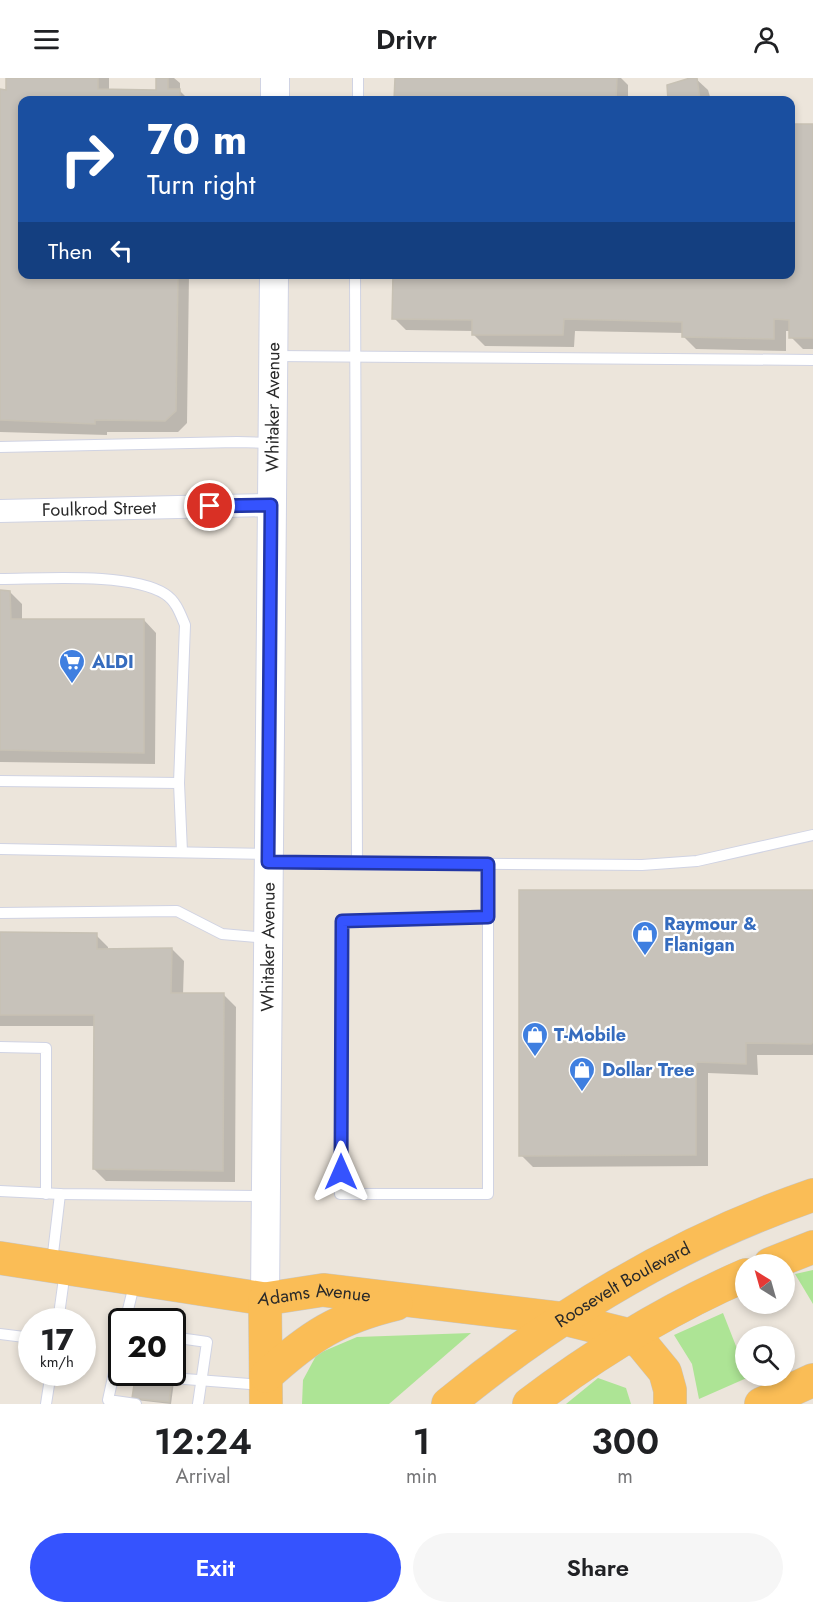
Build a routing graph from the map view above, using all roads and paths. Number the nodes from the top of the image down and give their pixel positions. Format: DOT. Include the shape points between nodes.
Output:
graph roads {
  1 [pos="275,78"];
  2 [pos="358,78"];
  3 [pos="275,96"];
  4 [pos="358,96"];
  5 [pos="274,279"];
  6 [pos="355,279"];
  7 [pos="273,356"];
  8 [pos="354,356"];
  9 [pos="813,360"];
  10 [pos="272,443"];
  11 [pos="0,447"];
  12 [pos="271,505"];
  13 [pos="0,511"];
  14 [pos="0,579"];
  15 [pos="0,781"];
  16 [pos="179,783"];
  17 [pos="813,835"];
  18 [pos="0,849"];
  19 [pos="182,852"];
  20 [pos="269,858"];
  21 [pos="357,862"];
  22 [pos="488,864"];
  23 [pos="0,913"];
  24 [pos="488,917"];
  25 [pos="268,938"];
  26 [pos="0,1047"];
  27 [pos="0,1191"];
  28 [pos="46,1194"];
  29 [pos="60,1194"];
  30 [pos="813,1195"];
  31 [pos="265,1196"];
  32 [pos="813,1247"];
  33 [pos="795,1254"];
  34 [pos="0,1258"];
  35 [pos="59,1267"];
  36 [pos="135,1279"];
  37 [pos="735,1280"];
  38 [pos="265,1299"];
  39 [pos="411,1300"];
  40 [pos="58,1308"];
  41 [pos="128,1308"];
  42 [pos="565,1319"];
  43 [pos="0,1334"];
  44 [pos="629,1335"];
  45 [pos="18,1336"];
  46 [pos="186,1339"];
  47 [pos="186,1379"];
  48 [pos="813,1380"];
  49 [pos="201,1381"];
  50 [pos="49,1386"];
  51 [pos="111,1386"];
  52 [pos="266,1388"];
  53 [pos="46,1404"];
  54 [pos="136,1404"];
  55 [pos="198,1404"];
  56 [pos="448,1404"];
  57 [pos="529,1404"];
  58 [pos="670,1404"];
  59 [pos="761,1404"];
  1 -- 3 [label="street"];
  2 -- 4 [label="lane"];
  5 -- 7 [label="street, Whitaker Avenue"];
  6 -- 8 [label="lane"];
  7 -- 8 [label="lane"];
  7 -- 10 [label="street, Whitaker Avenue"];
  8 -- 9 [label="lane"];
  8 -- 21 [label="lane"];
  10 -- 11 [label="lane"];
  10 -- 12 [label="street, Whitaker Avenue"];
  12 -- 13 [label="street, Foulkrod Street"];
  12 -- 20 [label="street, Whitaker Avenue"];
  14 -- 16 [label="lane" via="129,582 166,595 179,609 184,625"];
  15 -- 16 [label="lane"];
  16 -- 19 [label="lane"];
  17 -- 22 [label="lane" via="697,861 642,865"];
  18 -- 19 [label="lane"];
  19 -- 20 [label="lane"];
  20 -- 21 [label="lane"];
  20 -- 25 [label="street, Whitaker Avenue"];
  21 -- 22 [label="lane"];
  22 -- 24 [label="lane"];
  23 -- 25 [label="lane" via="177,911 222,934"];
  24 -- 24 [label="lane" via="342,921 340,1194 488,1194"];
  25 -- 31 [label="street, Whitaker Avenue"];
  26 -- 28 [label="lane" via="46,1048"];
  27 -- 28 [label="lane"];
  28 -- 29 [label="lane"];
  29 -- 31 [label="lane"];
  29 -- 35 [label="lane"];
  30 -- 42 [label="highway, Roosevelt Boulevard" via="676,1253"];
  31 -- 38 [label="street, Whitaker Avenue"];
  32 -- 33 [label="highway"];
  34 -- 35 [label="highway, Adams Avenue"];
  35 -- 36 [label="highway, Adams Avenue"];
  35 -- 40 [label="lane"];
  36 -- 38 [label="highway, Adams Avenue"];
  36 -- 41 [label="lane"];
  37 -- 44 [label="highway"];
  38 -- 39 [label="highway, Adams Avenue" via="323,1290"];
  38 -- 52 [label="highway, Whitaker Avenue"];
  39 -- 42 [label="highway, Adams Avenue"];
  39 -- 52 [label="highway" via="364,1312 310,1339"];
  42 -- 44 [label="highway, Adams Avenue"];
  42 -- 56 [label="highway, Roosevelt Boulevard"];
  43 -- 45 [label="lane"];
  44 -- 57 [label="highway"];
  44 -- 58 [label="highway" via="642,1344 665,1372"];
  46 -- 49 [label="lane" via="207,1342"];
  47 -- 49 [label="lane"];
  48 -- 59 [label="highway"];
  49 -- 52 [label="lane"];
  49 -- 55 [label="lane"];
  50 -- 53 [label="lane"];
  51 -- 54 [label="lane" via="108,1400"];
}
